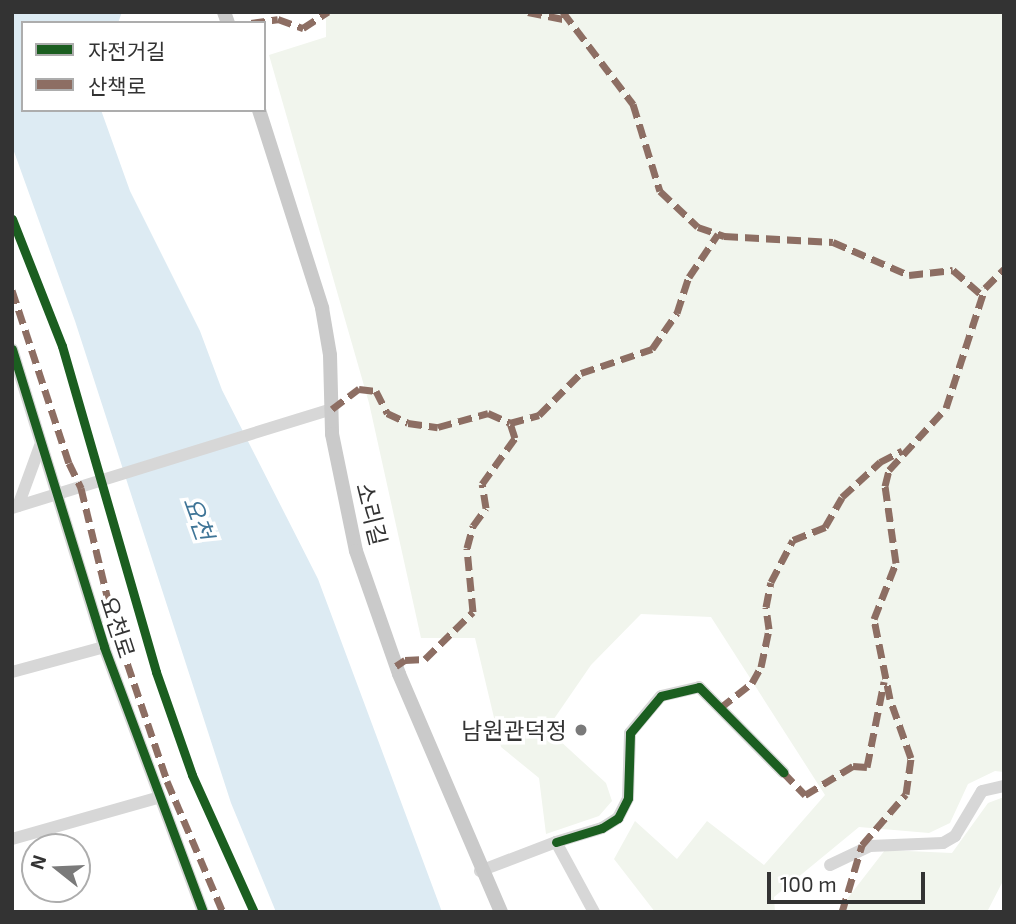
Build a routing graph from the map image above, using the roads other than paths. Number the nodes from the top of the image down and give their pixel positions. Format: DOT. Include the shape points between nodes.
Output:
graph roads {
  1 [pos="260,112"];
  2 [pos="12,349"];
  3 [pos="332,409"];
  4 [pos="41,442"];
  5 [pos="56,496"];
  6 [pos="15,507"];
  7 [pos="104,647"];
  8 [pos="12,672"];
  9 [pos="783,772"];
  10 [pos="1004,786"];
  11 [pos="157,798"];
  12 [pos="12,839"];
  13 [pos="556,842"];
  14 [pos="830,865"];
  15 [pos="480,871"];
  16 [pos="203,912"];
  17 [pos="501,912"];
  18 [pos="594,912"];
  1 -- 3 [label="main road, 소리길" via="322,308"];
  2 -- 4 [label="street, 요천로"];
  3 -- 5 [label="street"];
  3 -- 15 [label="main road, 소리길" via="337,464 356,551 399,674"];
  4 -- 5 [label="street, 요천로"];
  4 -- 6 [label="street" via="32,476"];
  5 -- 6 [label="street"];
  5 -- 7 [label="street, 요천로"];
  7 -- 8 [label="street"];
  7 -- 11 [label="street, 요천로"];
  9 -- 13 [label="street" via="699,687 661,696 630,733 628,798 618,818 602,828"];
  10 -- 14 [label="street" via="982,791 955,836 943,843 870,846"];
  11 -- 12 [label="street"];
  11 -- 16 [label="street, 요천로"];
  13 -- 15 [label="street"];
  13 -- 18 [label="street"];
  15 -- 17 [label="main road, 소리길"];
}
